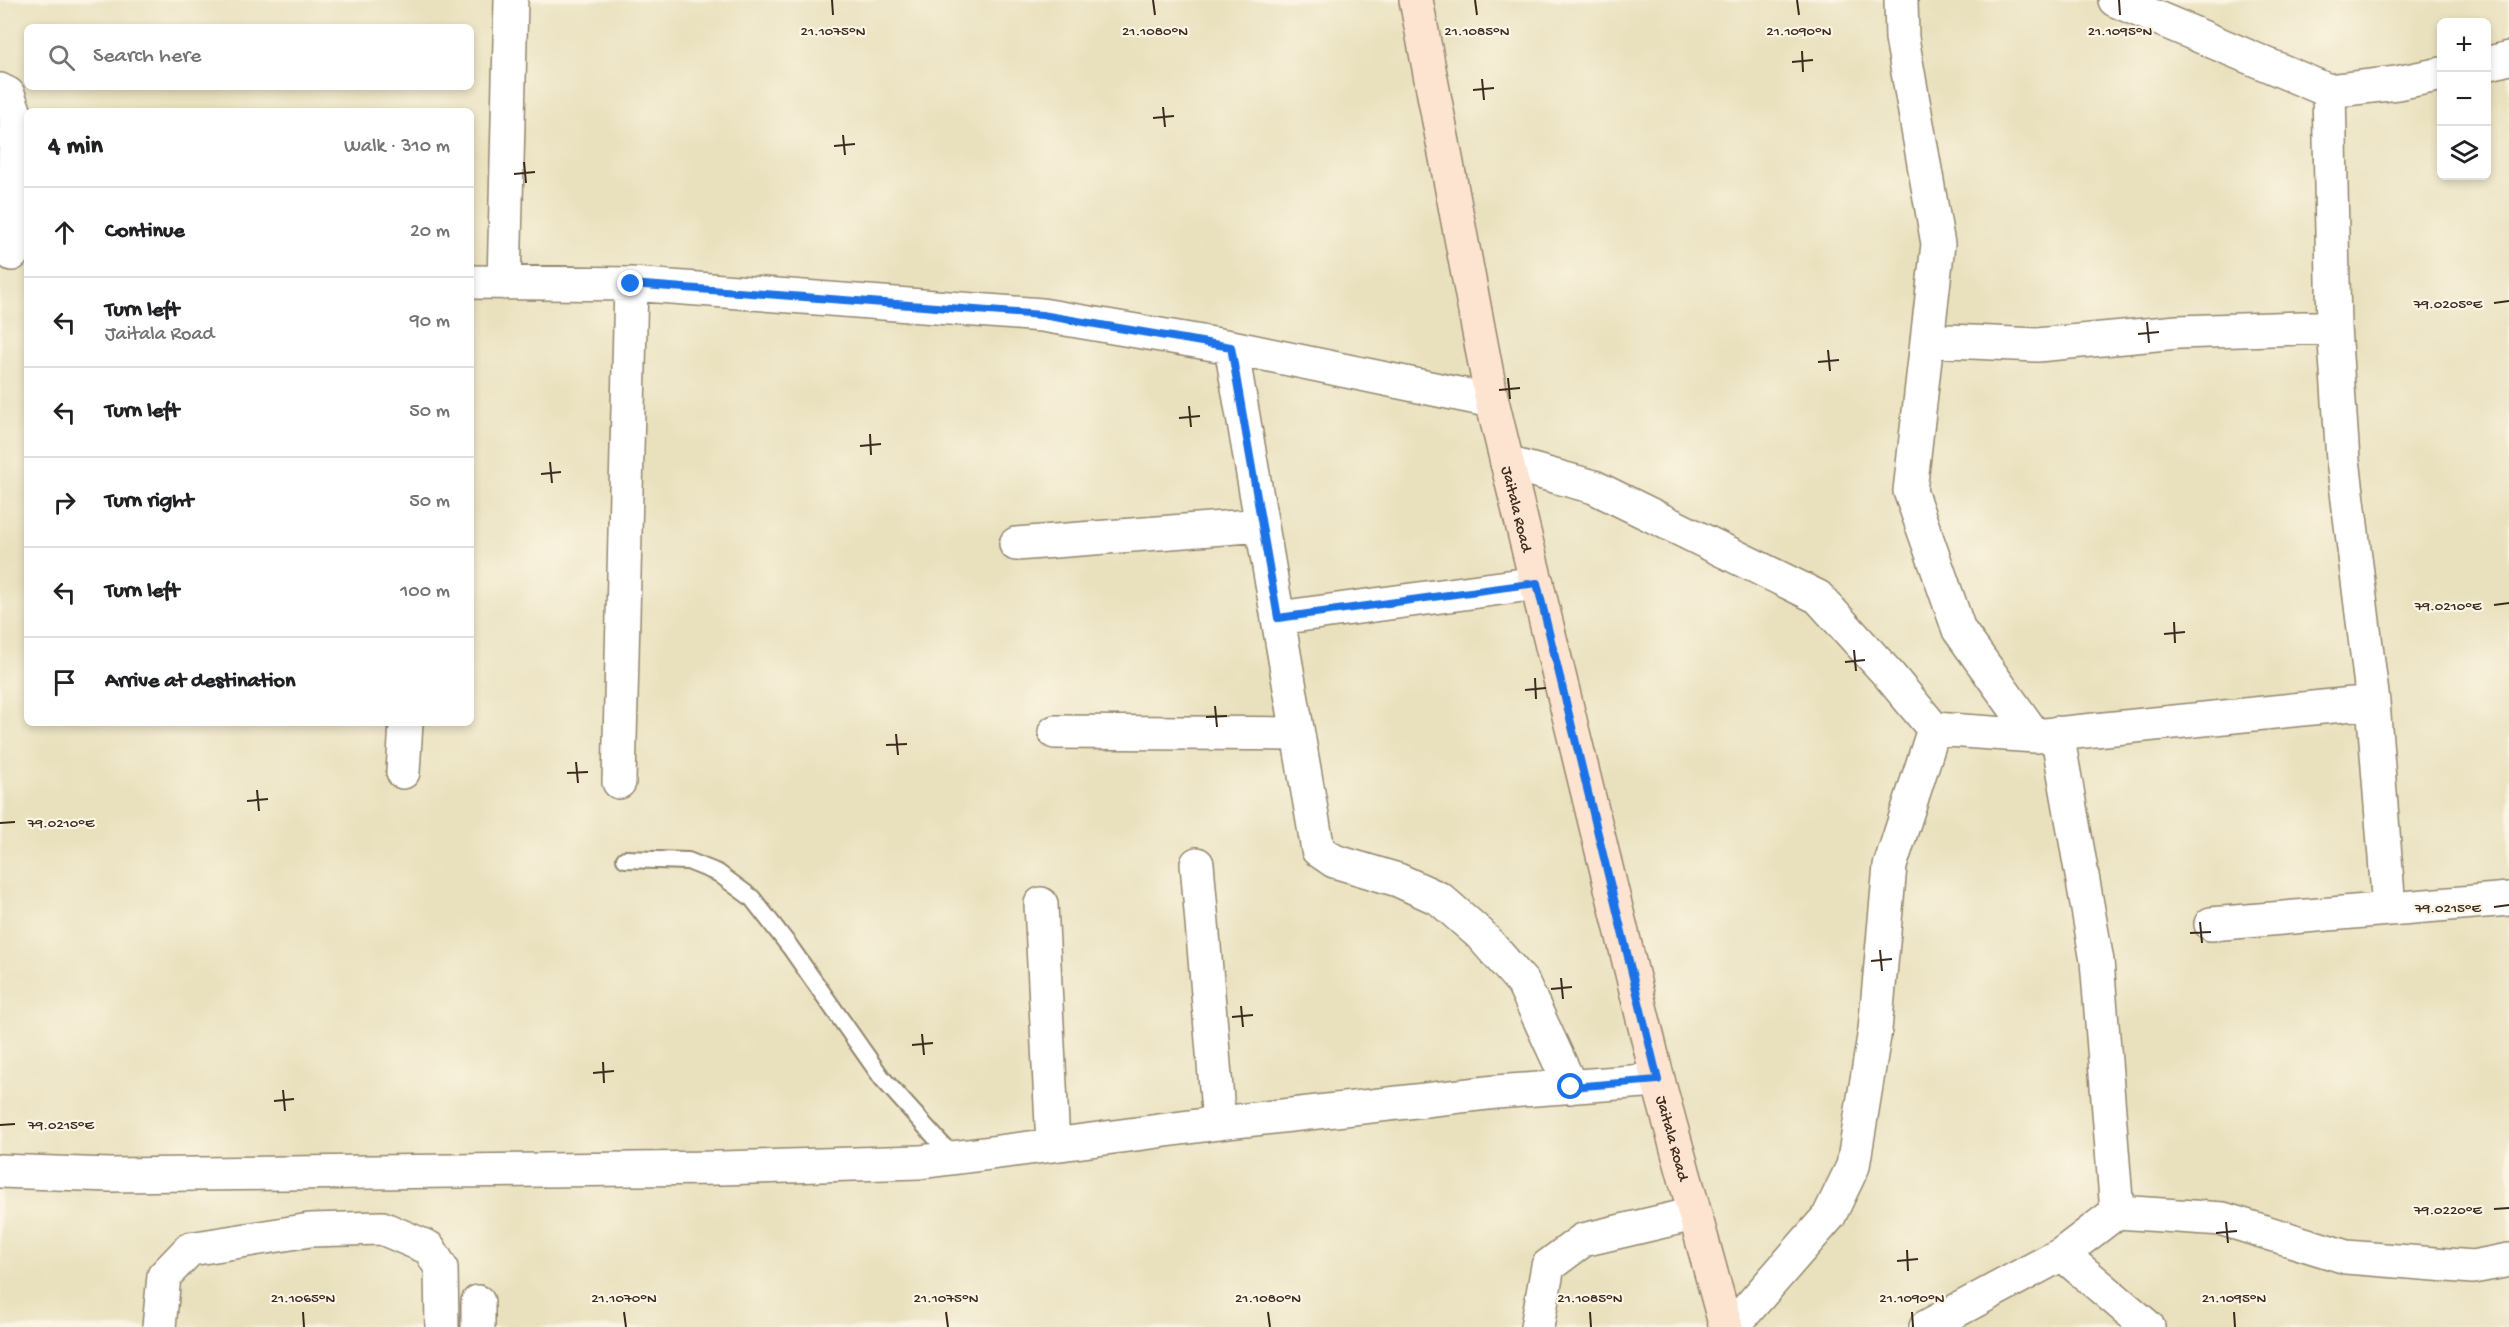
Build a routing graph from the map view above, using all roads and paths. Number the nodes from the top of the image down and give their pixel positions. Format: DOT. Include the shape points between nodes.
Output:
graph roads {
  1 [pos="512,0"];
  2 [pos="1416,0"];
  3 [pos="1900,0"];
  4 [pos="2115,0"];
  5 [pos="2509,58"];
  6 [pos="2491,63"];
  7 [pos="2437,75"];
  8 [pos="0,90"];
  9 [pos="2329,91"];
  10 [pos="13,254"];
  11 [pos="474,282"];
  12 [pos="504,283"];
  13 [pos="631,284"];
  14 [pos="2334,327"];
  15 [pos="1927,340"];
  16 [pos="1231,347"];
  17 [pos="1492,401"];
  18 [pos="1507,463"];
  19 [pos="1262,525"];
  20 [pos="1016,544"];
  21 [pos="1537,583"];
  22 [pos="1278,618"];
  23 [pos="2373,702"];
  24 [pos="405,726"];
  25 [pos="1934,729"];
  26 [pos="1055,732"];
  27 [pos="1298,734"];
  28 [pos="2046,734"];
  29 [pos="403,772"];
  30 [pos="619,782"];
  31 [pos="625,859"];
  32 [pos="1197,864"];
  33 [pos="2509,899"];
  34 [pos="1041,904"];
  35 [pos="2389,909"];
  36 [pos="2211,924"];
  37 [pos="1658,1080"];
  38 [pos="1571,1087"];
  39 [pos="1220,1123"];
  40 [pos="1053,1145"];
  41 [pos="954,1158"];
  42 [pos="0,1171"];
  43 [pos="2117,1212"];
  44 [pos="1694,1214"];
  45 [pos="2062,1254"];
  46 [pos="2509,1260"];
  47 [pos="159,1327"];
  48 [pos="442,1327"];
  49 [pos="1537,1327"];
  50 [pos="1726,1327"];
  51 [pos="1732,1327"];
  52 [pos="1926,1327"];
  53 [pos="2148,1327"];
  1 -- 12 [label="street"];
  2 -- 17 [label="street, Jaitala Road"];
  3 -- 15 [label="street" via="1902,38 1938,244"];
  4 -- 9 [label="street"];
  5 -- 6 [label="street"];
  7 -- 9 [label="street"];
  8 -- 10 [label="street" via="8,94 16,116"];
  9 -- 14 [label="street"];
  11 -- 12 [label="street"];
  12 -- 13 [label="street"];
  13 -- 16 [label="street" via="1042,315"];
  13 -- 30 [label="street"];
  14 -- 15 [label="street" via="2178,332 2037,345"];
  14 -- 23 [label="street" via="2343,460"];
  15 -- 28 [label="street" via="1910,492 1959,630"];
  16 -- 17 [label="street"];
  16 -- 19 [label="street"];
  17 -- 18 [label="street, Jaitala Road"];
  18 -- 21 [label="street, Jaitala Road"];
  18 -- 25 [label="street" via="1594,487 1818,597"];
  19 -- 20 [label="street"];
  19 -- 22 [label="street"];
  21 -- 22 [label="street"];
  21 -- 37 [label="street, Jaitala Road"];
  22 -- 27 [label="street"];
  23 -- 28 [label="street"];
  23 -- 35 [label="street"];
  24 -- 29 [label="street"];
  25 -- 28 [label="street"];
  25 -- 51 [label="street" via="1890,866 1875,1030 1854,1166 1829,1216"];
  26 -- 27 [label="street"];
  27 -- 38 [label="street" via="1318,850 1334,861 1398,880 1440,899 1480,934 1523,983"];
  28 -- 43 [label="street" via="2097,962"];
  31 -- 41 [label="lane" via="688,861 718,873 752,898 882,1078"];
  32 -- 39 [label="street"];
  33 -- 35 [label="street"];
  34 -- 40 [label="street"];
  35 -- 36 [label="street"];
  37 -- 38 [label="street"];
  37 -- 44 [label="street, Jaitala Road"];
  38 -- 39 [label="street"];
  39 -- 40 [label="street"];
  40 -- 41 [label="street"];
  41 -- 42 [label="street" via="721,1168 110,1175"];
  43 -- 45 [label="street"];
  43 -- 46 [label="street" via="2223,1219 2346,1257 2473,1268"];
  44 -- 49 [label="street" via="1582,1240 1548,1266"];
  44 -- 50 [label="street, Jaitala Road"];
  45 -- 52 [label="street"];
  45 -- 53 [label="street"];
  47 -- 48 [label="street" via="164,1276 190,1249 310,1230 382,1228 429,1248 441,1268"];
}
